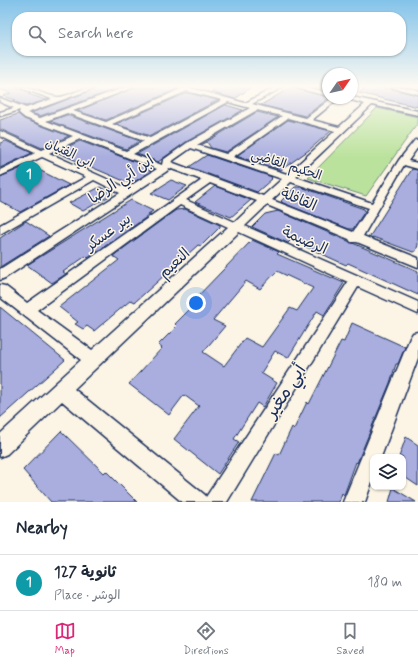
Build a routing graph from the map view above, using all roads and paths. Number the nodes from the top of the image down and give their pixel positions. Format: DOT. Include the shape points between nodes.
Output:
graph roads {
  1 [pos="16,110"];
  2 [pos="23,110"];
  3 [pos="138,110"];
  4 [pos="208,110"];
  5 [pos="245,110"];
  6 [pos="265,110"];
  7 [pos="321,110"];
  8 [pos="362,110"];
  9 [pos="406,110"];
  10 [pos="68,111"];
  11 [pos="418,113"];
  12 [pos="0,114"];
  13 [pos="287,116"];
  14 [pos="41,120"];
  15 [pos="308,121"];
  16 [pos="105,125"];
  17 [pos="341,130"];
  18 [pos="0,133"];
  19 [pos="80,136"];
  20 [pos="151,141"];
  21 [pos="418,142"];
  22 [pos="190,145"];
  23 [pos="41,153"];
  24 [pos="126,154"];
  25 [pos="226,158"];
  26 [pos="402,162"];
  27 [pos="418,166"];
  28 [pos="166,167"];
  29 [pos="0,173"];
  30 [pos="93,177"];
  31 [pos="288,179"];
  32 [pos="208,180"];
  33 [pos="129,193"];
  34 [pos="179,201"];
  35 [pos="266,201"];
  36 [pos="375,207"];
  37 [pos="236,228"];
  38 [pos="0,230"];
  39 [pos="355,239"];
  40 [pos="418,264"];
  41 [pos="0,275"];
  42 [pos="356,280"];
  43 [pos="0,290"];
  44 [pos="418,308"];
  45 [pos="27,310"];
  46 [pos="418,338"];
  47 [pos="93,360"];
  48 [pos="62,390"];
  49 [pos="0,447"];
  50 [pos="198,502"];
  51 [pos="215,502"];
  52 [pos="354,502"];
  1 -- 12 [label="street"];
  2 -- 14 [label="street, القافلة" via="22,113"];
  3 -- 16 [label="street"];
  4 -- 20 [label="street"];
  5 -- 22 [label="street, ابن أبي الرضا"];
  6 -- 13 [label="street"];
  7 -- 15 [label="street"];
  8 -- 17 [label="street, النعيم"];
  9 -- 11 [label="street"];
  10 -- 14 [label="street"];
  10 -- 16 [label="street"];
  13 -- 15 [label="street"];
  13 -- 25 [label="street"];
  14 -- 19 [label="street, القافلة"];
  15 -- 17 [label="street"];
  16 -- 20 [label="street"];
  17 -- 31 [label="street, النعيم"];
  18 -- 23 [label="street, ابي الفتيان"];
  19 -- 23 [label="street"];
  19 -- 24 [label="street, القافلة"];
  20 -- 24 [label="street"];
  21 -- 26 [label="street"];
  22 -- 25 [label="street, الحكيم القاضي"];
  22 -- 28 [label="street, ابن أبي الرضا" via="166,162"];
  23 -- 29 [label="street"];
  23 -- 30 [label="street, ابي الفتيان"];
  24 -- 28 [label="street, القافلة"];
  25 -- 31 [label="street, الحكيم القاضي"];
  26 -- 27 [label="street"];
  26 -- 36 [label="street"];
  28 -- 32 [label="street, القافلة"];
  28 -- 33 [label="street, ابن أبي الرضا"];
  30 -- 33 [label="street, ابي الفتيان"];
  30 -- 38 [label="street"];
  31 -- 35 [label="street, النعيم"];
  31 -- 36 [label="street, الحكيم القاضي"];
  32 -- 34 [label="street, بير عسكر"];
  32 -- 35 [label="street, القافلة"];
  33 -- 41 [label="street, ابن أبي الرضا"];
  34 -- 37 [label="street, الرضيمة"];
  34 -- 45 [label="street, بير عسكر"];
  35 -- 37 [label="street, النعيم"];
  35 -- 39 [label="street, القافلة"];
  36 -- 39 [label="street"];
  37 -- 42 [label="street, الرضيمة"];
  37 -- 47 [label="street, النعيم"];
  39 -- 40 [label="street, القافلة"];
  42 -- 44 [label="street, الرضيمة"];
  42 -- 51 [label="street, أبي مغير"];
  43 -- 45 [label="street"];
  45 -- 47 [label="street"];
  46 -- 52 [label="street"];
  47 -- 48 [label="street, النعيم"];
  48 -- 49 [label="street, النعيم"];
  48 -- 50 [label="street"];
}
